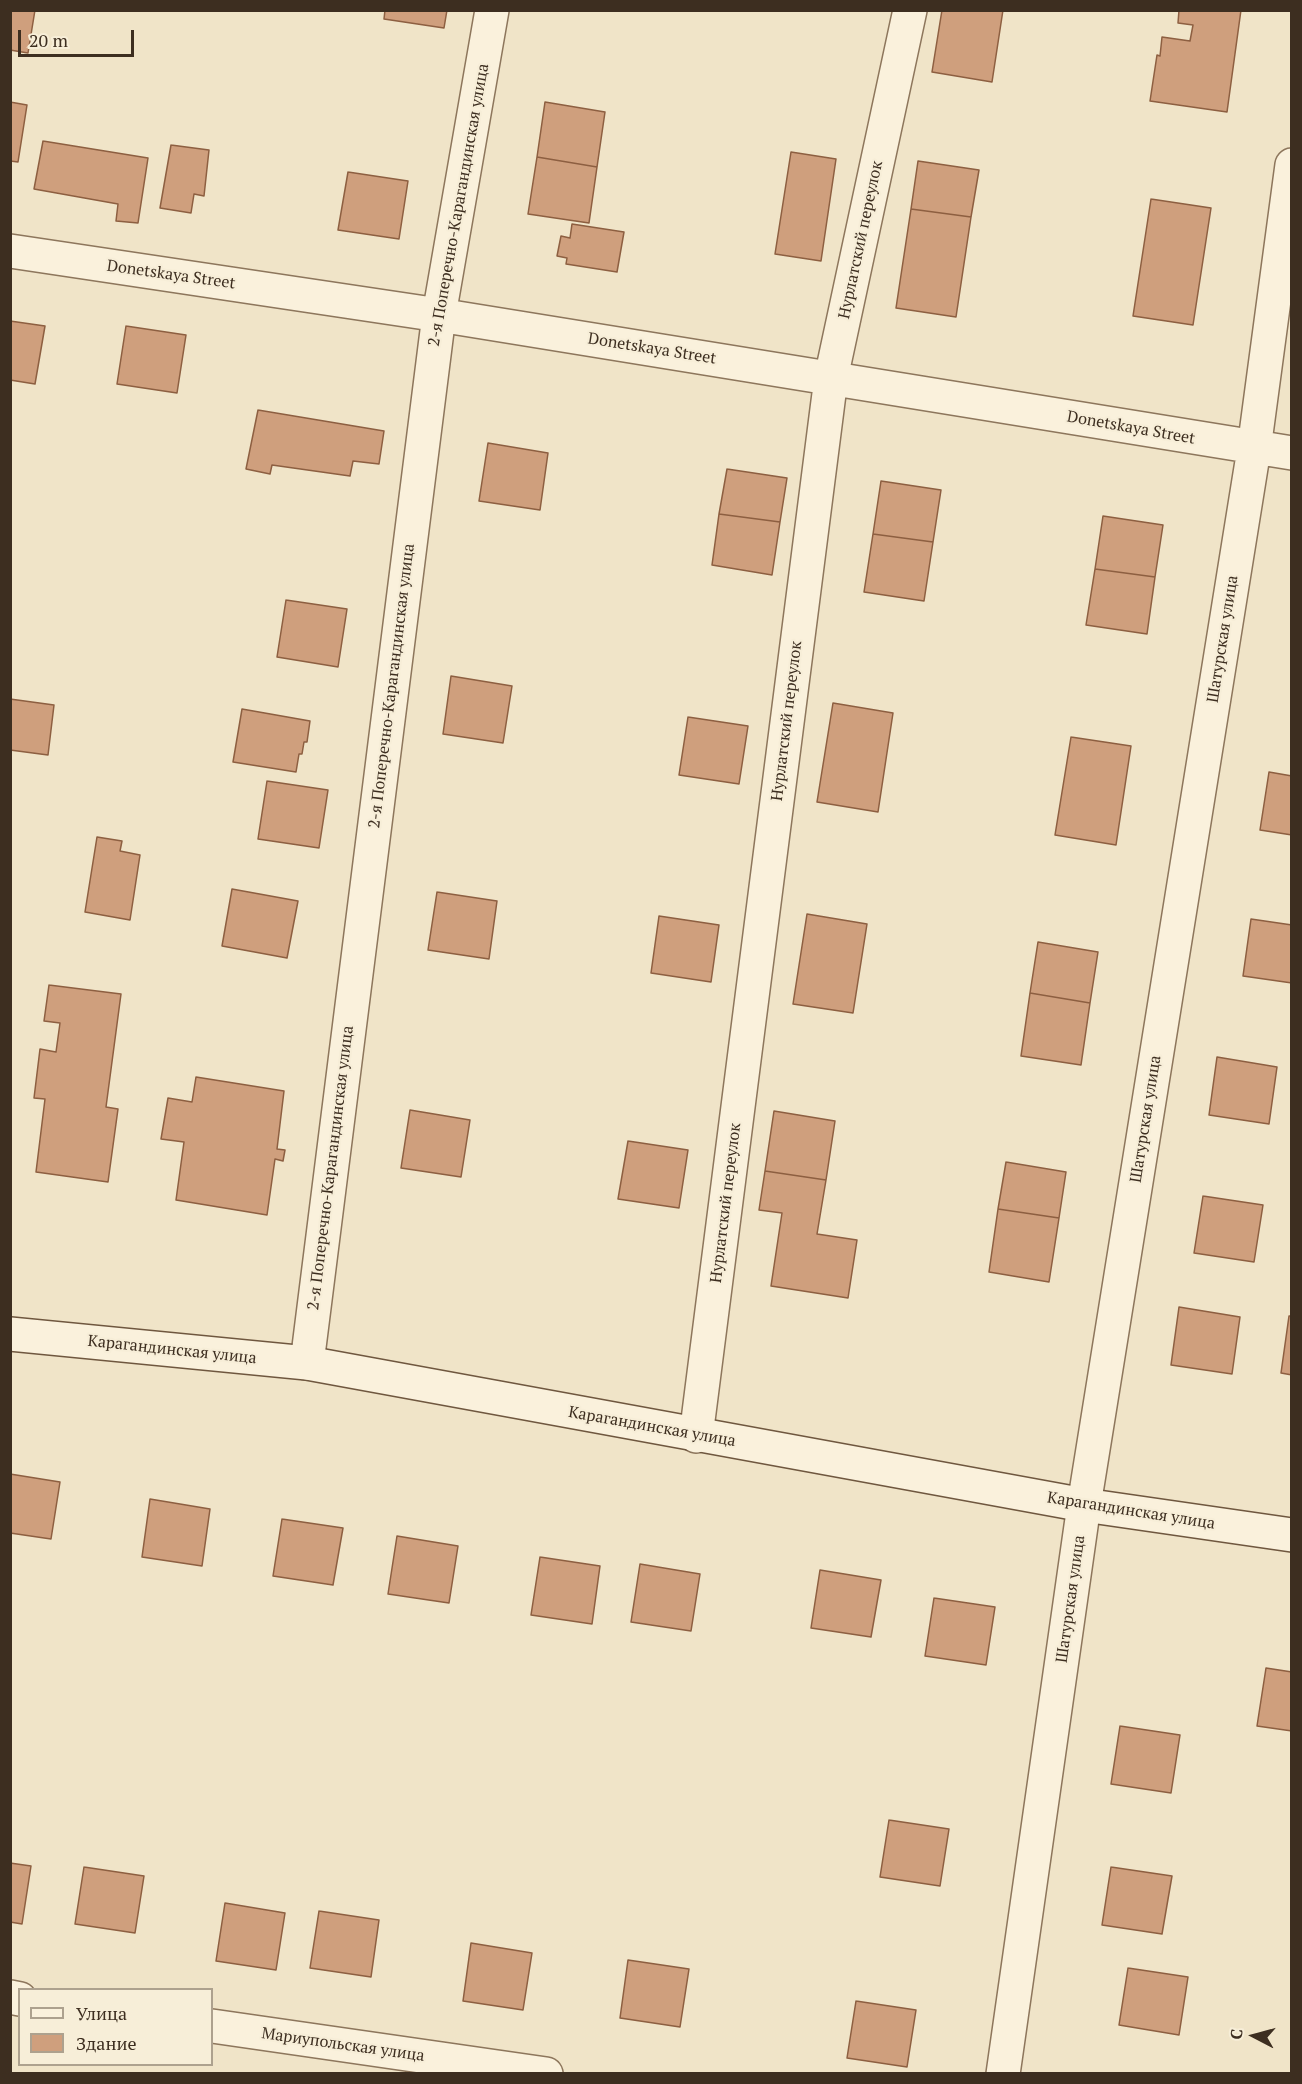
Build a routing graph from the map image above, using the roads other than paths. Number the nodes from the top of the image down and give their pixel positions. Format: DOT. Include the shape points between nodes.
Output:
graph roads {
  1 [pos="492,10"];
  2 [pos="910,10"];
  3 [pos="1292,165"];
  4 [pos="10,251"];
  5 [pos="439,315"];
  6 [pos="831,378"];
  7 [pos="1254,449"];
  8 [pos="1292,453"];
  9 [pos="10,1334"];
  10 [pos="307,1364"];
  11 [pos="696,1436"];
  12 [pos="1084,1505"];
  13 [pos="1292,1534"];
  14 [pos="213,2026"];
  15 [pos="546,2073"];
  16 [pos="1003,2073"];
  1 -- 5 [label="street, 2-я Поперечно-Карагандинская улица"];
  2 -- 6 [label="street, Нурлатский переулок"];
  3 -- 7 [label="street, Шатурская улица"];
  4 -- 5 [label="street, Donetskaya Street"];
  5 -- 6 [label="street, Donetskaya Street"];
  5 -- 10 [label="street, 2-я Поперечно-Карагандинская улица"];
  6 -- 7 [label="street, Donetskaya Street"];
  6 -- 11 [label="street, Нурлатский переулок"];
  7 -- 8 [label="street, Donetskaya Street"];
  7 -- 12 [label="street, Шатурская улица"];
  9 -- 10 [label="street, Карагандинская улица"];
  10 -- 11 [label="street, Карагандинская улица"];
  11 -- 12 [label="street, Карагандинская улица"];
  12 -- 13 [label="street, Карагандинская улица"];
  12 -- 16 [label="street, Шатурская улица"];
  14 -- 15 [label="street, Мариупольская улица"];
}
